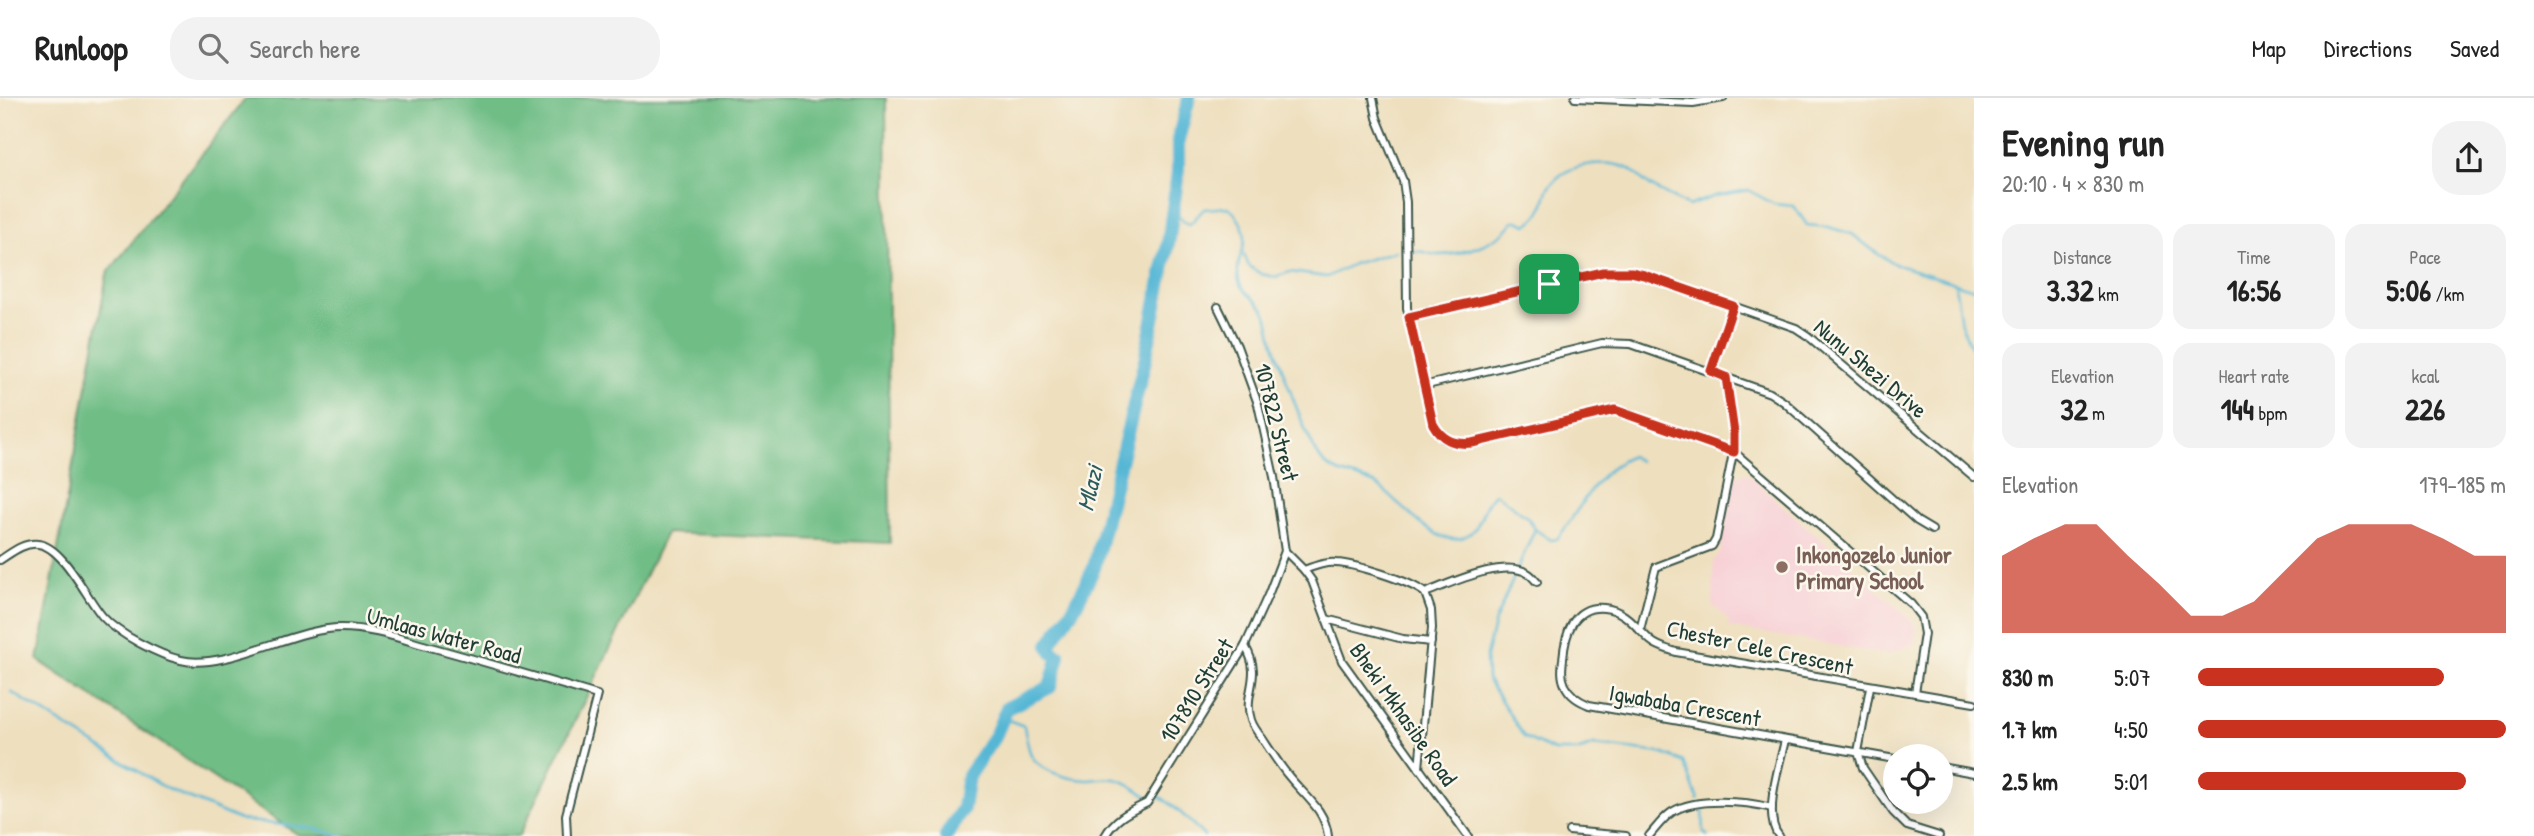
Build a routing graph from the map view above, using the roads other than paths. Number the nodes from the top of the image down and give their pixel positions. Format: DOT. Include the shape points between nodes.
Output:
graph roads {
  1 [pos="1373,98"];
  2 [pos="1575,98"];
  3 [pos="1723,98"];
  4 [pos="1711,99"];
  5 [pos="1733,306"];
  6 [pos="1218,307"];
  7 [pos="1409,317"];
  8 [pos="1711,371"];
  9 [pos="1726,377"];
  10 [pos="1423,386"];
  11 [pos="1734,452"];
  12 [pos="1974,478"];
  13 [pos="1933,530"];
  14 [pos="1285,551"];
  15 [pos="0,560"];
  16 [pos="1304,570"];
  17 [pos="1536,582"];
  18 [pos="1425,593"];
  19 [pos="1326,619"];
  20 [pos="1640,630"];
  21 [pos="1431,642"];
  22 [pos="1245,646"];
  23 [pos="1870,687"];
  24 [pos="1915,694"];
  25 [pos="1974,703"];
  26 [pos="1785,740"];
  27 [pos="1858,752"];
  28 [pos="1883,757"];
  29 [pos="1419,768"];
  30 [pos="1953,769"];
  31 [pos="1974,773"];
  32 [pos="1772,808"];
  33 [pos="1569,831"];
  34 [pos="567,836"];
  35 [pos="1105,836"];
  36 [pos="1328,836"];
  37 [pos="1468,836"];
  38 [pos="1626,836"];
  39 [pos="1649,836"];
  40 [pos="1779,836"];
  41 [pos="1940,836"];
  1 -- 7 [label="street" via="1404,181"];
  2 -- 4 [label="street" via="1693,103"];
  3 -- 4 [label="street"];
  5 -- 7 [label="street, Nunu Shezi Drive" via="1644,275 1611,271"];
  5 -- 8 [label="street"];
  5 -- 12 [label="street, Nunu Shezi Drive" via="1808,336"];
  6 -- 14 [label="street, 107822 Street" via="1258,404"];
  7 -- 10 [label="street"];
  8 -- 9 [label="street"];
  8 -- 10 [label="street" via="1616,342"];
  9 -- 11 [label="street"];
  9 -- 13 [label="street" via="1784,402 1917,521"];
  10 -- 11 [label="street" via="1433,424 1452,442 1472,443 1615,410"];
  11 -- 20 [label="street, Chester Cele Crescent" via="1720,528 1712,546 1656,567"];
  11 -- 24 [label="street" via="1912,604 1921,617 1924,634"];
  14 -- 16 [label="street, Bheki Mkhasibe Road"];
  14 -- 22 [label="street, 107810 Street"];
  15 -- 34 [label="street, Umlaas Water Road" via="27,545 50,548 114,627 182,660 223,657 315,630 365,630 597,695 566,815"];
  16 -- 18 [label="street" via="1326,563 1347,564"];
  16 -- 19 [label="street, Bheki Mkhasibe Road"];
  17 -- 18 [label="street" via="1515,569 1500,569"];
  18 -- 21 [label="street" via="1431,610"];
  19 -- 21 [label="street"];
  19 -- 29 [label="street, Bheki Mkhasibe Road" via="1342,661"];
  20 -- 23 [label="street, Chester Cele Crescent" via="1652,642 1676,652"];
  20 -- 26 [label="street, Igwababa Crescent" via="1613,609 1591,608 1580,614 1566,633 1562,672 1573,696 1606,710"];
  21 -- 29 [label="street"];
  22 -- 35 [label="street, 107810 Street" via="1147,803 1122,816"];
  22 -- 36 [label="street" via="1254,670 1251,720 1287,775 1320,810"];
  23 -- 24 [label="street, Chester Cele Crescent"];
  23 -- 27 [label="street"];
  24 -- 25 [label="street, Chester Cele Crescent"];
  26 -- 27 [label="street, Igwababa Crescent"];
  26 -- 32 [label="street, Igwababa Crescent"];
  27 -- 28 [label="street, Igwababa Crescent"];
  27 -- 41 [label="street" via="1863,768 1893,812 1914,830"];
  29 -- 37 [label="street, Bheki Mkhasibe Road"];
  30 -- 31 [label="street"];
  32 -- 39 [label="street" via="1735,802 1690,806 1672,812"];
  32 -- 40 [label="street, Igwababa Crescent" via="1771,821"];
  33 -- 38 [label="street"];
}
